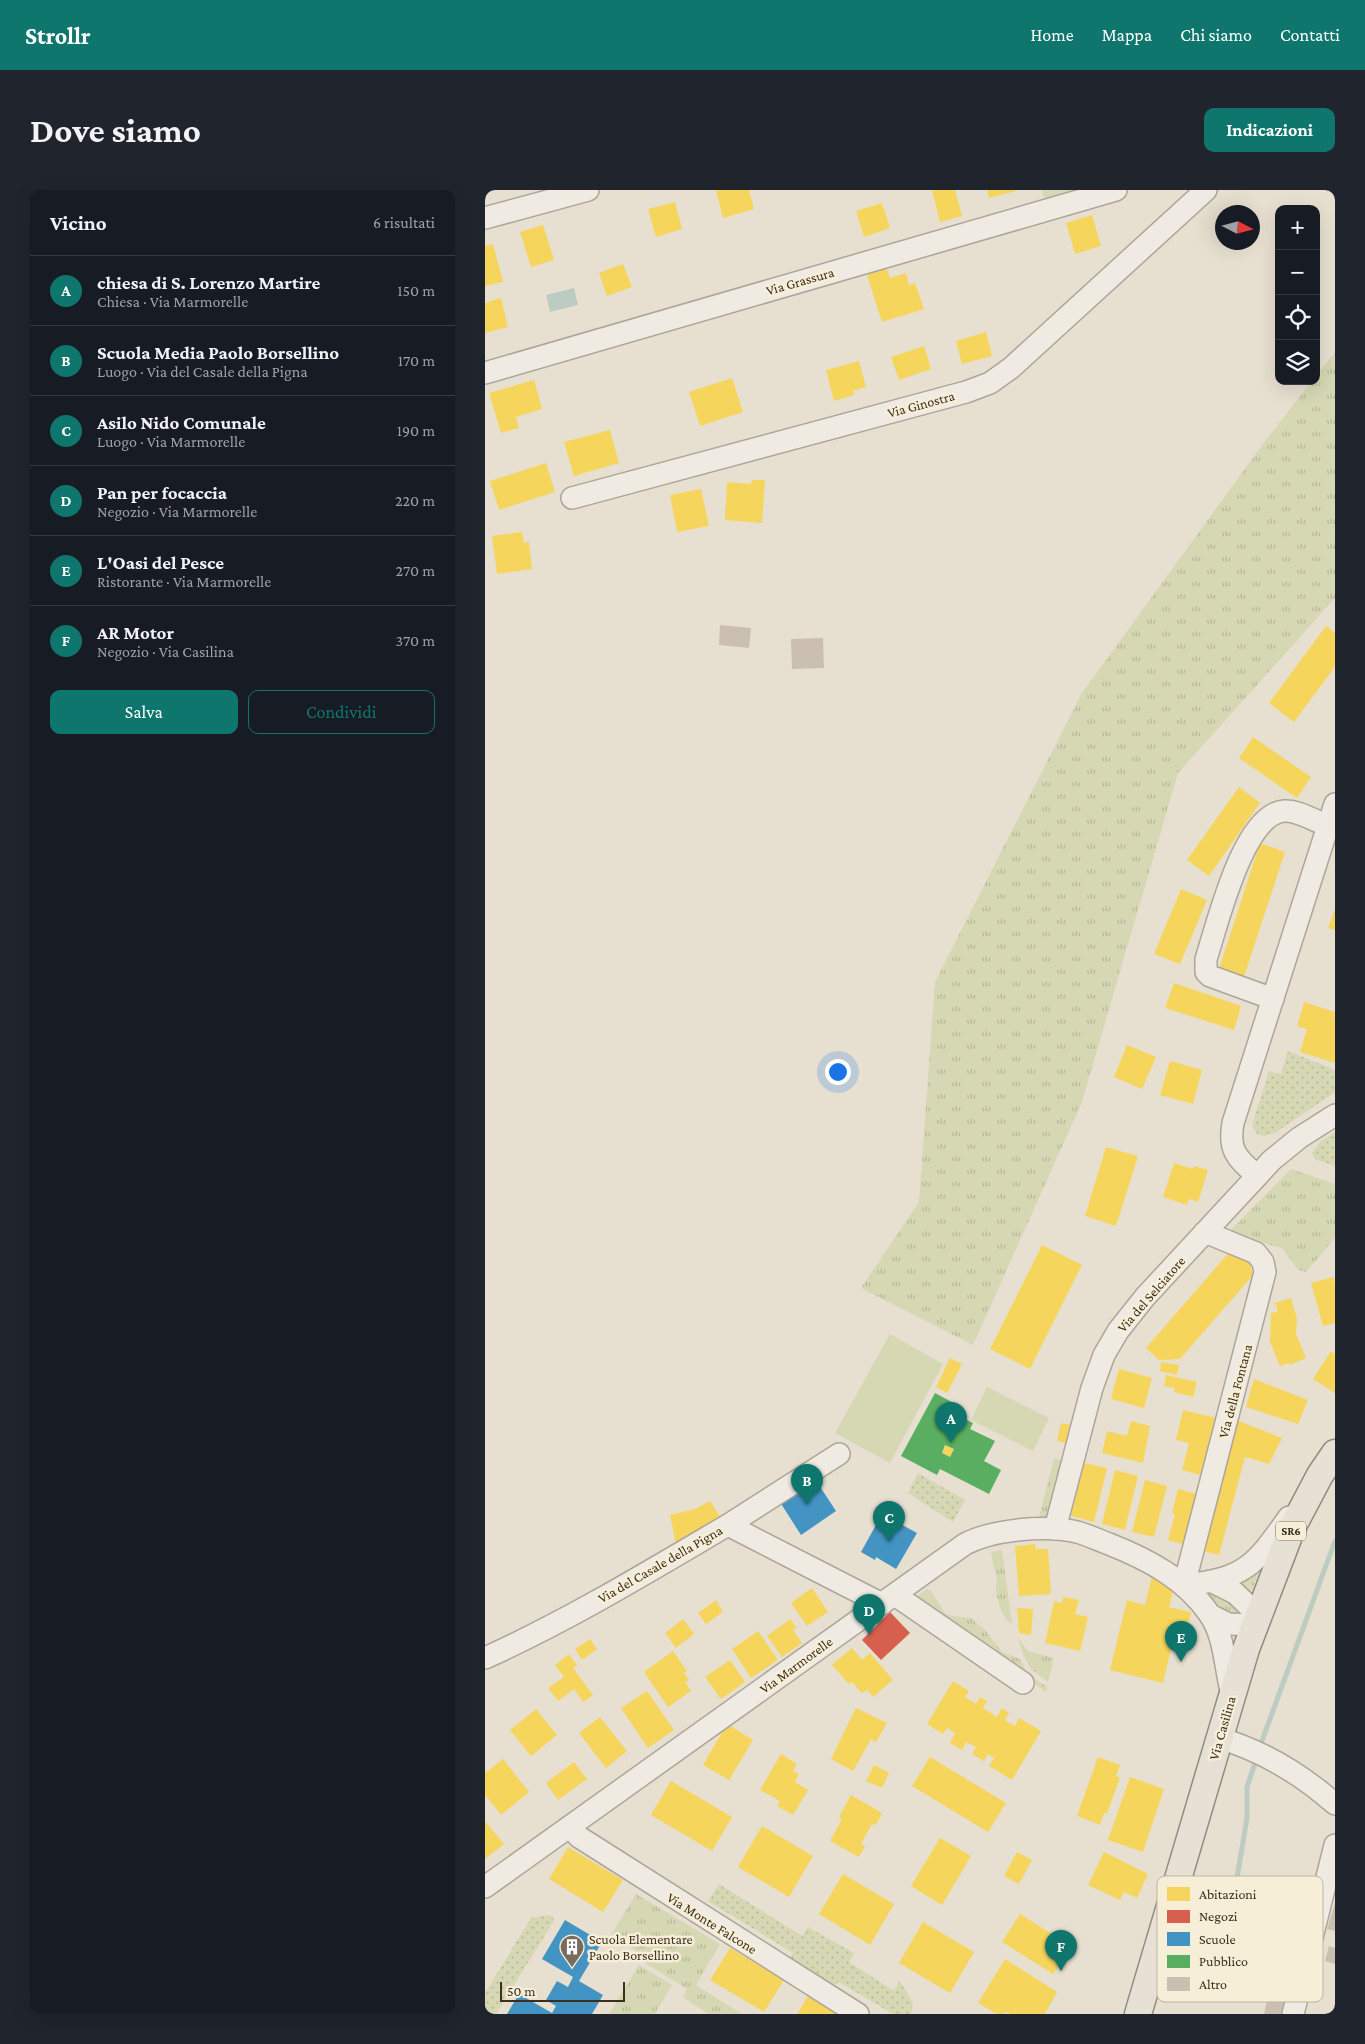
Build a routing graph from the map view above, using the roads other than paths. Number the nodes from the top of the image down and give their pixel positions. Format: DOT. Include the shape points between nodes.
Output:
graph roads {
  1 [pos="588,190"];
  2 [pos="1115,190"];
  3 [pos="1206,190"];
  4 [pos="485,218"];
  5 [pos="485,373"];
  6 [pos="572,498"];
  7 [pos="1335,804"];
  8 [pos="1328,826"];
  9 [pos="1273,999"];
  10 [pos="1335,1115"];
  11 [pos="1257,1176"];
  12 [pos="1205,1232"];
  13 [pos="839,1454"];
  14 [pos="1329,1461"];
  15 [pos="728,1525"];
  16 [pos="1055,1529"];
  17 [pos="1213,1582"];
  18 [pos="1184,1585"];
  19 [pos="888,1599"];
  20 [pos="1210,1615"];
  21 [pos="1256,1620"];
  22 [pos="485,1658"];
  23 [pos="1023,1683"];
  24 [pos="1232,1695"];
  25 [pos="1219,1738"];
  26 [pos="1335,1804"];
  27 [pos="570,1827"];
  28 [pos="1335,1845"];
  29 [pos="1178,1876"];
  30 [pos="485,1887"];
  31 [pos="1323,1893"];
  32 [pos="1157,1949"];
  33 [pos="858,2014"];
  34 [pos="1138,2014"];
  1 -- 4 [label="street"];
  2 -- 5 [label="street, Via Grassura"];
  3 -- 6 [label="street, Via Ginostra" via="1011,368 990,383"];
  7 -- 8 [label="street"];
  8 -- 9 [label="street"];
  8 -- 9 [label="street" via="1291,811 1277,812 1267,819 1240,856 1206,959 1206,972 1210,976"];
  9 -- 11 [label="street" via="1231,1135 1236,1156"];
  10 -- 11 [label="street, Via del Selciatore" via="1292,1143"];
  11 -- 12 [label="street, Via del Selciatore"];
  12 -- 16 [label="street, Via del Selciatore" via="1133,1311 1106,1351 1090,1395"];
  12 -- 18 [label="street, Via della Fontana" via="1256,1254 1263,1262 1265,1272"];
  13 -- 15 [label="street"];
  14 -- 17 [label="street" via="1261,1555 1239,1572"];
  14 -- 21 [label="main road, Via Casilina / SR6" via="1292,1528"];
  15 -- 19 [label="street, Via del Casale della Pigna" via="835,1580"];
  15 -- 22 [label="street, Via del Casale della Pigna" via="579,1612"];
  16 -- 18 [label="street, Via Marmorelle" via="1082,1534 1129,1552"];
  16 -- 19 [label="street, Via Marmorelle" via="976,1538"];
  17 -- 18 [label="street"];
  17 -- 21 [label="street" via="1235,1593"];
  18 -- 20 [label="street, Via Marmorelle"];
  19 -- 23 [label="street, Via del Casale della Pigna"];
  19 -- 27 [label="street, Via Marmorelle"];
  20 -- 21 [label="street, Via Marmorelle" via="1228,1624"];
  20 -- 24 [label="street, Via Marmorelle" via="1221,1644"];
  21 -- 24 [label="main road, Via Casilina / SR6"];
  24 -- 25 [label="main road, Via Casilina / SR6"];
  25 -- 26 [label="street" via="1278,1762"];
  25 -- 29 [label="main road, Via Casilina / SR6"];
  27 -- 30 [label="street, Via Marmorelle"];
  27 -- 33 [label="street, Via Monte Falcone" via="579,1838"];
  28 -- 31 [label="street"];
  32 -- 34 [label="main road, Via Casilina / SR6"];
}
